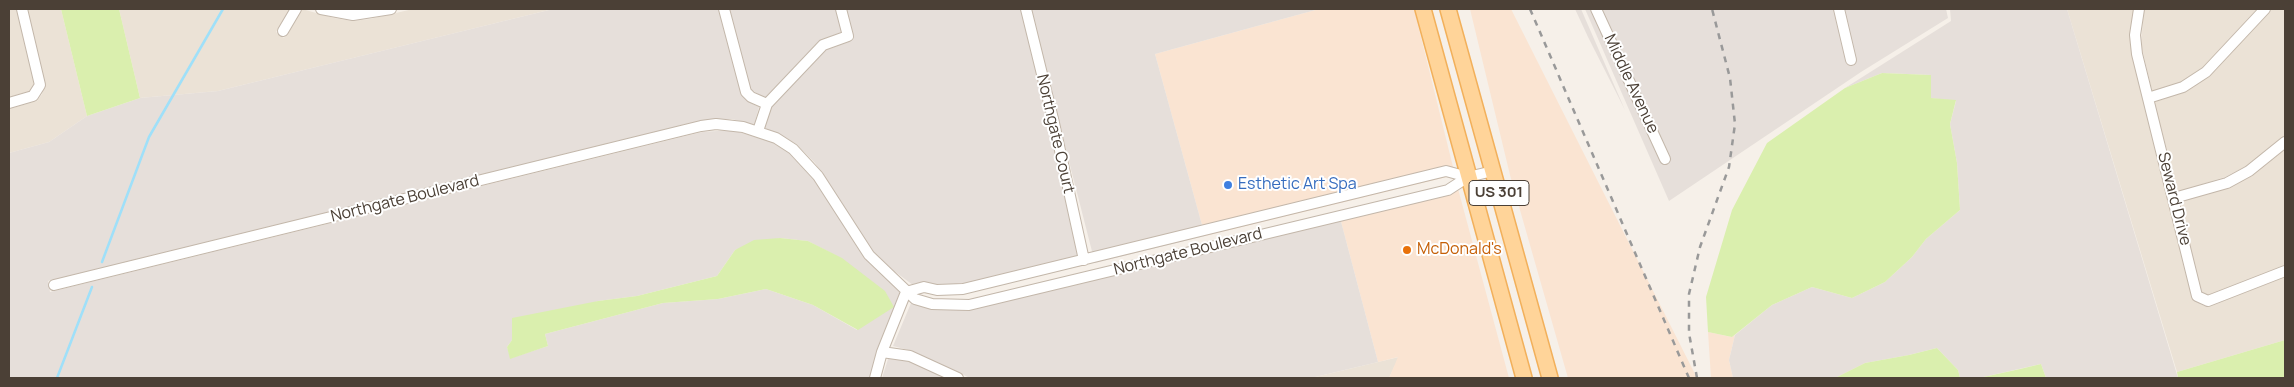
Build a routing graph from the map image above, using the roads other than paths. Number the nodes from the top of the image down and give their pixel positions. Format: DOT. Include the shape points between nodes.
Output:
graph roads {
  1 [pos="22,9"];
  2 [pos="296,9"];
  3 [pos="321,9"];
  4 [pos="391,9"];
  5 [pos="724,9"];
  6 [pos="841,9"];
  7 [pos="1026,9"];
  8 [pos="1424,9"];
  9 [pos="1448,9"];
  10 [pos="1596,9"];
  11 [pos="1838,9"];
  12 [pos="2139,9"];
  13 [pos="2265,9"];
  14 [pos="283,31"];
  15 [pos="1851,60"];
  16 [pos="2148,98"];
  17 [pos="9,103"];
  18 [pos="767,104"];
  19 [pos="758,131"];
  20 [pos="2285,142"];
  21 [pos="1665,160"];
  22 [pos="1493,171"];
  23 [pos="1468,177"];
  24 [pos="2174,198"];
  25 [pos="1084,260"];
  26 [pos="2285,272"];
  27 [pos="54,286"];
  28 [pos="906,292"];
  29 [pos="882,352"];
  30 [pos="875,378"];
  31 [pos="958,378"];
  32 [pos="1524,378"];
  33 [pos="1550,378"];
  1 -- 17 [label="street" via="40,81 36,94"];
  2 -- 14 [label="street"];
  3 -- 4 [label="street" via="353,16"];
  5 -- 18 [label="street" via="746,92"];
  6 -- 18 [label="street" via="848,36 823,45"];
  7 -- 25 [label="street, Northgate Court"];
  8 -- 23 [label="main road, US 301"];
  9 -- 22 [label="main road, US 301"];
  10 -- 21 [label="street, Middle Avenue"];
  11 -- 15 [label="street"];
  12 -- 16 [label="street, Seward Drive" via="2136,45"];
  13 -- 16 [label="street" via="2206,72 2183,87"];
  16 -- 24 [label="street, Seward Drive"];
  18 -- 19 [label="street"];
  19 -- 27 [label="street, Northgate Boulevard" via="732,125 701,126"];
  19 -- 28 [label="street, Northgate Boulevard" via="780,140 805,159 869,255"];
  20 -- 24 [label="street" via="2249,171 2227,182"];
  22 -- 23 [label="street, Northgate Boulevard"];
  22 -- 33 [label="main road, US 301"];
  23 -- 25 [label="street, Northgate Boulevard" via="1446,171"];
  23 -- 28 [label="street, Northgate Boulevard" via="1448,190 969,305 932,304 915,299"];
  23 -- 32 [label="main road, US 301"];
  24 -- 26 [label="street, Seward Drive" via="2196,292 2201,299 2208,301"];
  25 -- 28 [label="street, Northgate Boulevard" via="963,289 924,287"];
  28 -- 29 [label="street"];
  29 -- 30 [label="street"];
  29 -- 31 [label="street" via="910,356"];
}
